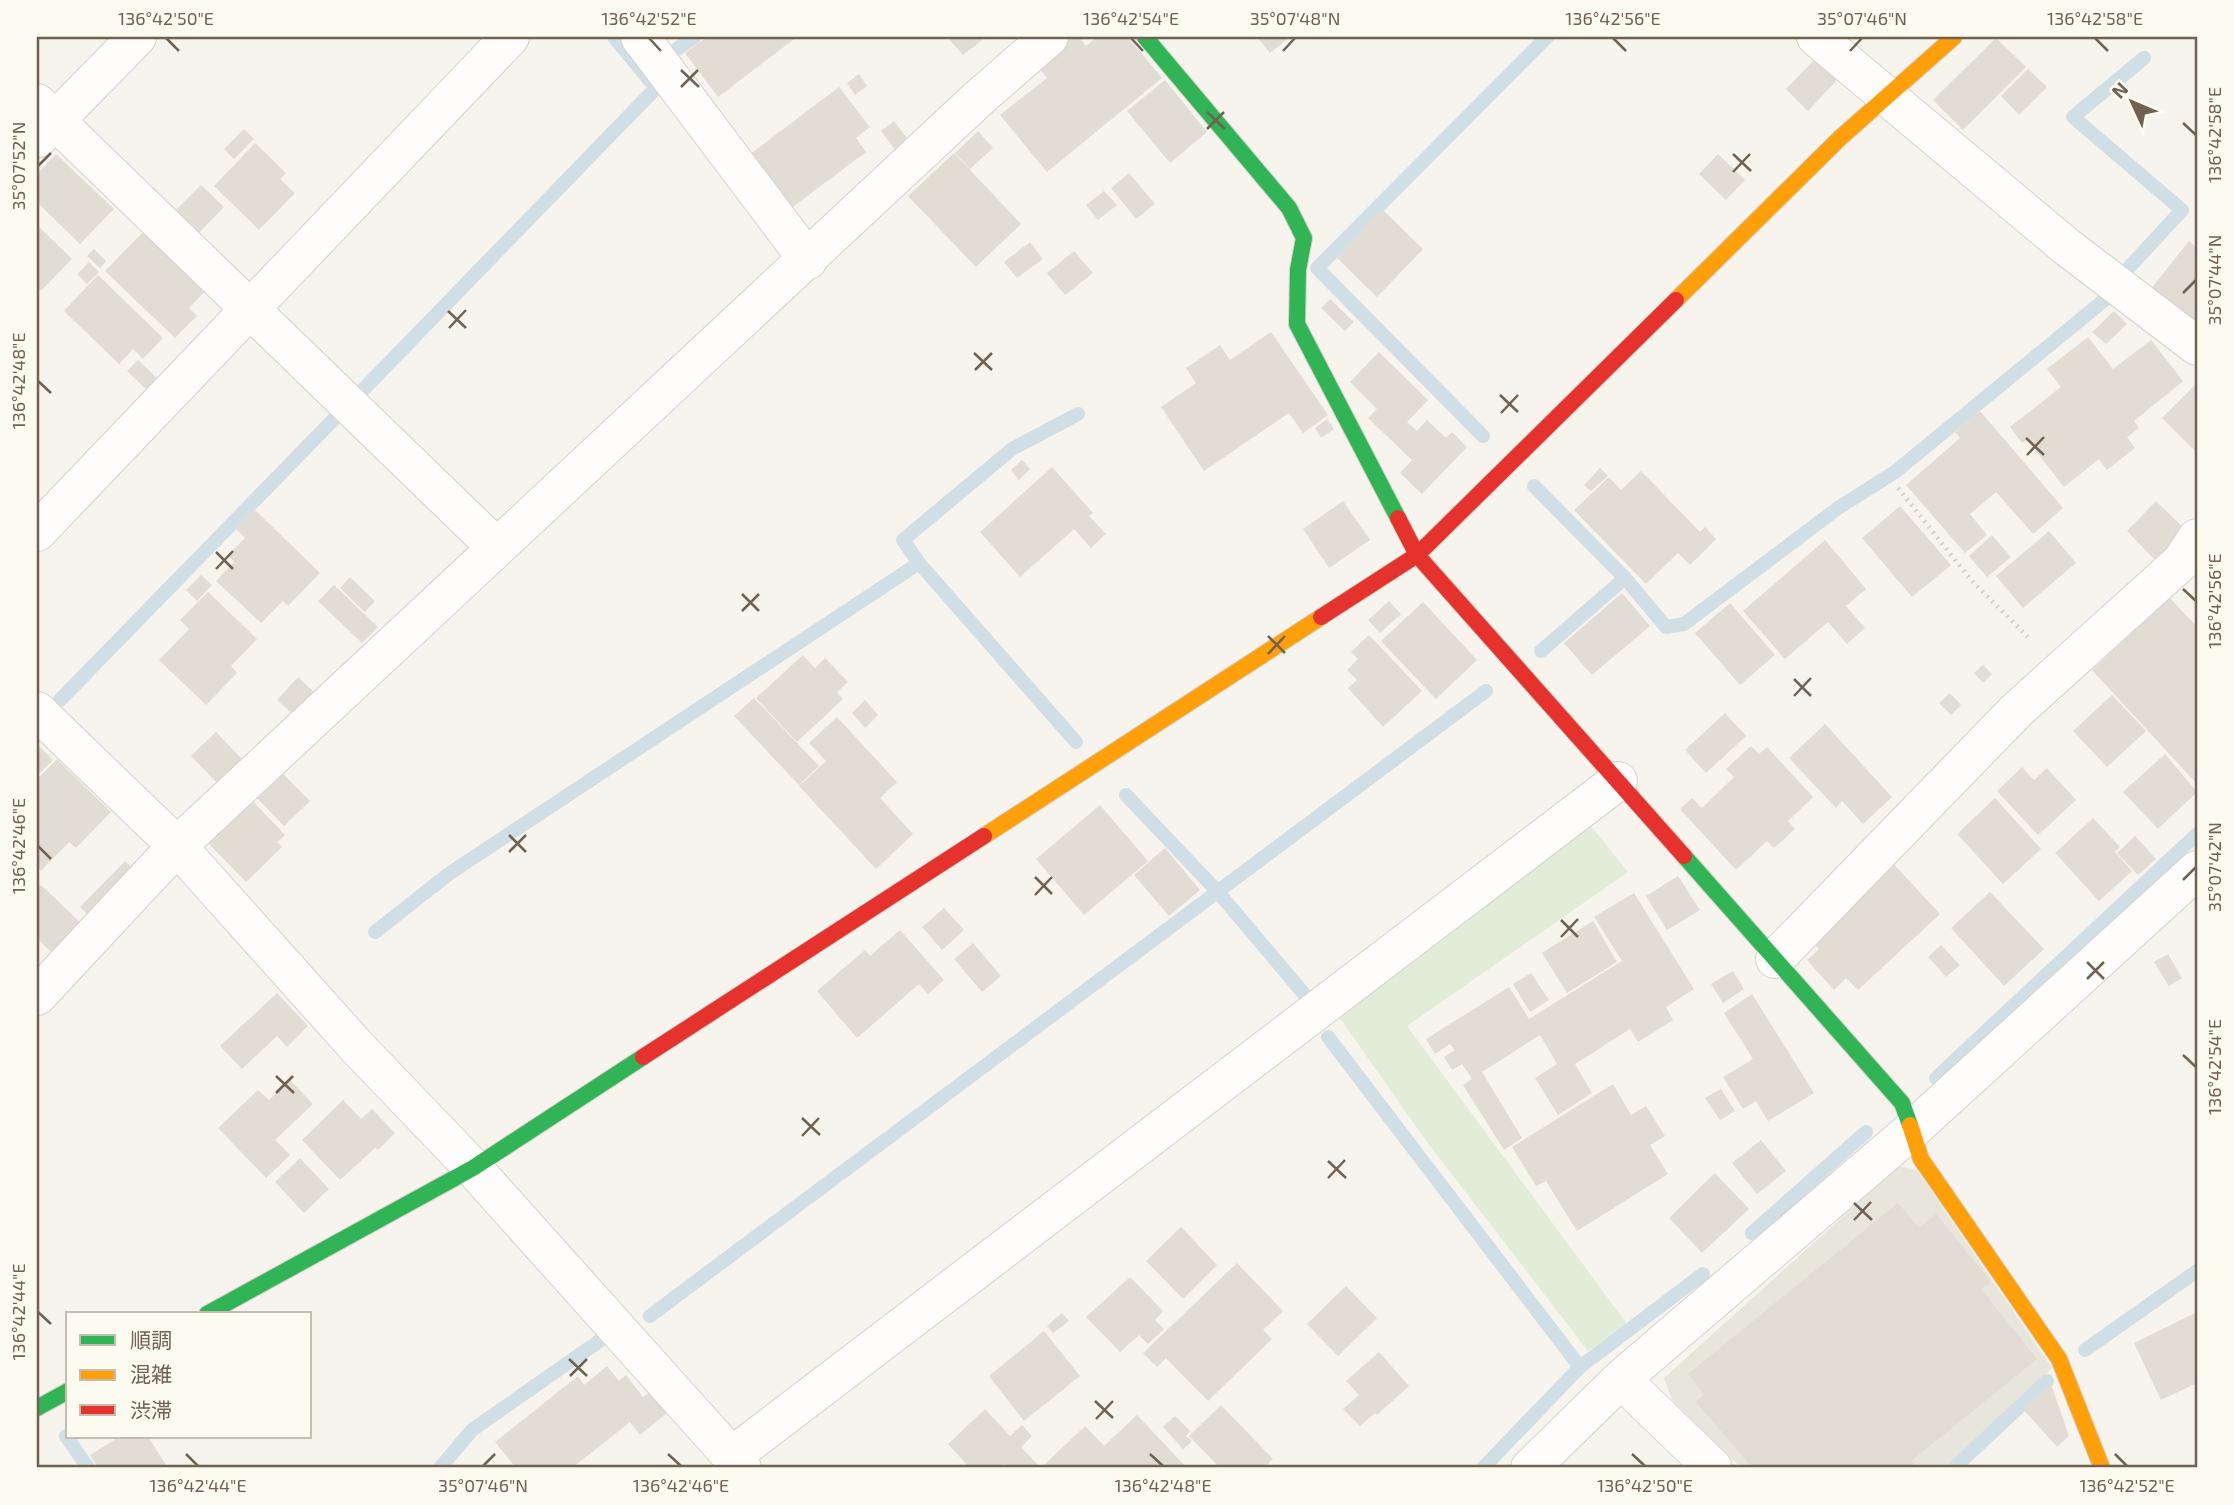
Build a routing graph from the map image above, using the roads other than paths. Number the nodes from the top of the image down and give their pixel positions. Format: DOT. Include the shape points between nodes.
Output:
graph roads {
  1 [pos="137,37"];
  2 [pos="510,37"];
  3 [pos="640,37"];
  4 [pos="1049,37"];
  5 [pos="1145,37"];
  6 [pos="1816,37"];
  7 [pos="1954,37"];
  8 [pos="1887,96"];
  9 [pos="43,121"];
  10 [pos="808,260"];
  11 [pos="250,309"];
  12 [pos="2197,346"];
  13 [pos="37,531"];
  14 [pos="496,547"];
  15 [pos="1416,555"];
  16 [pos="2192,561"];
  17 [pos="37,712"];
  18 [pos="1618,781"];
  19 [pos="177,846"];
  20 [pos="2197,870"];
  21 [pos="1775,959"];
  22 [pos="37,996"];
  23 [pos="1912,1130"];
  24 [pos="473,1168"];
  25 [pos="211,1312"];
  26 [pos="1621,1379"];
  27 [pos="66,1392"];
  28 [pos="37,1408"];
  29 [pos="737,1462"];
  30 [pos="1530,1468"];
  31 [pos="1713,1468"];
  32 [pos="2102,1468"];
  1 -- 9 [label="street"];
  2 -- 11 [label="street"];
  3 -- 10 [label="street"];
  4 -- 10 [label="street"];
  5 -- 15 [label="street" via="1289,208 1304,239 1297,324"];
  6 -- 8 [label="street"];
  7 -- 8 [label="street"];
  8 -- 12 [label="street" via="2067,247"];
  8 -- 15 [label="street"];
  9 -- 11 [label="street"];
  10 -- 14 [label="street"];
  11 -- 13 [label="street"];
  11 -- 14 [label="street"];
  14 -- 19 [label="street"];
  15 -- 18 [label="street"];
  15 -- 24 [label="street"];
  16 -- 21 [label="street" via="2017,710"];
  17 -- 19 [label="street"];
  18 -- 21 [label="street"];
  18 -- 29 [label="street"];
  19 -- 22 [label="street"];
  19 -- 24 [label="street" via="357,1047"];
  20 -- 23 [label="street"];
  21 -- 23 [label="street" via="1902,1103"];
  23 -- 26 [label="street"];
  23 -- 32 [label="street" via="1921,1159 2059,1359"];
  24 -- 25 [label="street"];
  24 -- 29 [label="street"];
  26 -- 30 [label="street"];
  26 -- 31 [label="street"];
  27 -- 28 [label="street"];
}
